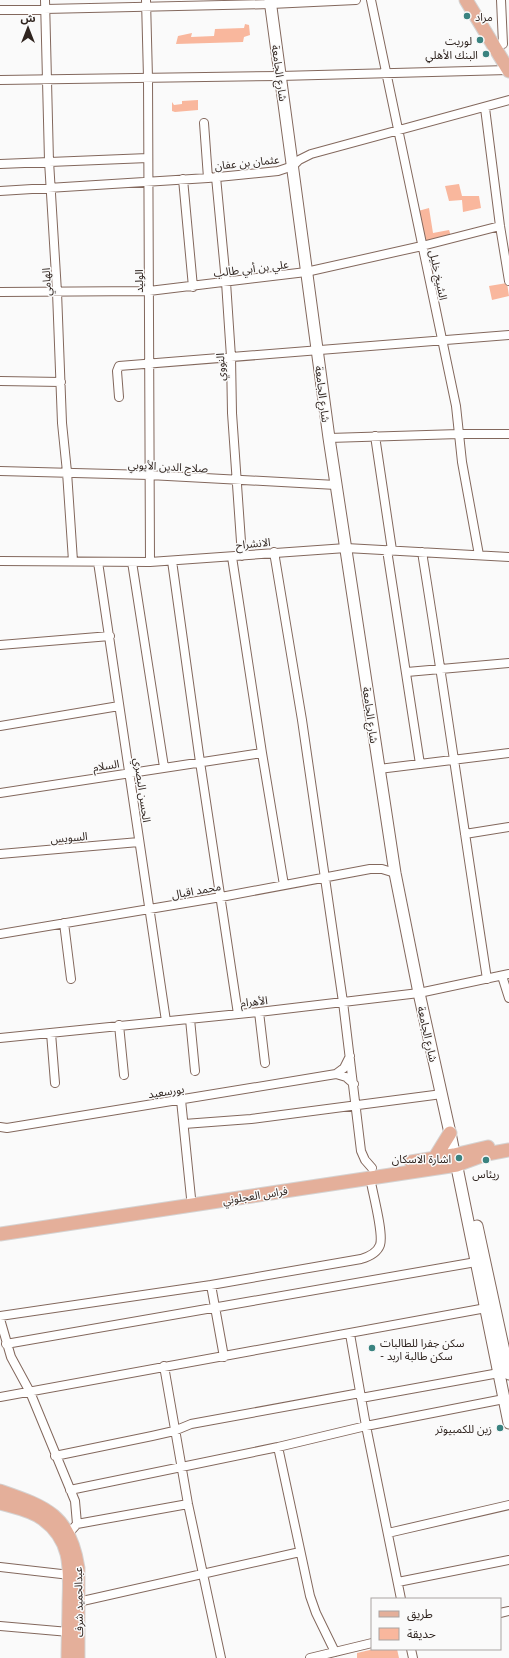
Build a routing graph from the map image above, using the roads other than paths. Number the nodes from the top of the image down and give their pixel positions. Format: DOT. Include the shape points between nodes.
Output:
graph roads {
  1 [pos="45,0"];
  2 [pos="356,0"];
  3 [pos="371,0"];
  4 [pos="466,0"];
  5 [pos="475,0"];
  6 [pos="501,0"];
  7 [pos="270,2"];
  8 [pos="146,3"];
  9 [pos="45,9"];
  10 [pos="0,10"];
  11 [pos="506,50"];
  12 [pos="509,70"];
  13 [pos="386,72"];
  14 [pos="280,76"];
  15 [pos="148,78"];
  16 [pos="0,80"];
  17 [pos="48,80"];
  18 [pos="509,100"];
  19 [pos="485,108"];
  20 [pos="204,123"];
  21 [pos="398,131"];
  22 [pos="148,158"];
  23 [pos="50,162"];
  24 [pos="0,164"];
  25 [pos="292,166"];
  26 [pos="212,178"];
  27 [pos="183,180"];
  28 [pos="148,181"];
  29 [pos="51,187"];
  30 [pos="0,191"];
  31 [pos="500,226"];
  32 [pos="422,246"];
  33 [pos="306,272"];
  34 [pos="509,281"];
  35 [pos="226,282"];
  36 [pos="193,287"];
  37 [pos="149,291"];
  38 [pos="0,292"];
  39 [pos="57,292"];
  40 [pos="509,335"];
  41 [pos="441,340"];
  42 [pos="318,351"];
  43 [pos="231,356"];
  44 [pos="148,364"];
  45 [pos="0,381"];
  46 [pos="61,382"];
  47 [pos="119,397"];
  48 [pos="459,434"];
  49 [pos="509,434"];
  50 [pos="375,436"];
  51 [pos="329,438"];
  52 [pos="0,471"];
  53 [pos="67,472"];
  54 [pos="149,475"];
  55 [pos="237,480"];
  56 [pos="336,485"];
  57 [pos="346,548"];
  58 [pos="389,550"];
  59 [pos="274,552"];
  60 [pos="422,552"];
  61 [pos="479,555"];
  62 [pos="242,556"];
  63 [pos="232,557"];
  64 [pos="509,557"];
  65 [pos="0,561"];
  66 [pos="172,561"];
  67 [pos="73,562"];
  68 [pos="98,562"];
  69 [pos="132,562"];
  70 [pos="150,562"];
  71 [pos="110,636"];
  72 [pos="0,645"];
  73 [pos="509,663"];
  74 [pos="441,669"];
  75 [pos="406,672"];
  76 [pos="119,706"];
  77 [pos="0,726"];
  78 [pos="262,753"];
  79 [pos="509,753"];
  80 [pos="453,760"];
  81 [pos="200,762"];
  82 [pos="420,764"];
  83 [pos="164,767"];
  84 [pos="379,769"];
  85 [pos="130,773"];
  86 [pos="0,793"];
  87 [pos="509,827"];
  88 [pos="465,834"];
  89 [pos="139,842"];
  90 [pos="0,854"];
  91 [pos="395,873"];
  92 [pos="324,877"];
  93 [pos="284,885"];
  94 [pos="220,896"];
  95 [pos="149,909"];
  96 [pos="64,923"];
  97 [pos="0,934"];
  98 [pos="506,975"];
  99 [pos="71,979"];
  100 [pos="487,980"];
  101 [pos="419,993"];
  102 [pos="509,998"];
  103 [pos="343,1002"];
  104 [pos="259,1012"];
  105 [pos="238,1014"];
  106 [pos="190,1019"];
  107 [pos="166,1021"];
  108 [pos="119,1025"];
  109 [pos="51,1033"];
  110 [pos="0,1038"];
  111 [pos="350,1054"];
  112 [pos="265,1063"];
  113 [pos="195,1071"];
  114 [pos="336,1074"];
  115 [pos="124,1075"];
  116 [pos="55,1083"];
  117 [pos="354,1084"];
  118 [pos="442,1094"];
  119 [pos="181,1100"];
  120 [pos="355,1105"];
  121 [pos="184,1124"];
  122 [pos="0,1127"];
  123 [pos="450,1133"];
  124 [pos="509,1142"];
  125 [pos="509,1150"];
  126 [pos="434,1159"];
  127 [pos="459,1159"];
  128 [pos="371,1172"];
  129 [pos="191,1198"];
  130 [pos="0,1226"];
  131 [pos="0,1234"];
  132 [pos="476,1262"];
  133 [pos="211,1285"];
  134 [pos="215,1308"];
  135 [pos="486,1308"];
  136 [pos="0,1317"];
  137 [pos="350,1334"];
  138 [pos="6,1344"];
  139 [pos="224,1357"];
  140 [pos="164,1366"];
  141 [pos="504,1374"];
  142 [pos="30,1392"];
  143 [pos="361,1396"];
  144 [pos="0,1397"];
  145 [pos="504,1399"];
  146 [pos="509,1423"];
  147 [pos="366,1426"];
  148 [pos="174,1431"];
  149 [pos="278,1447"];
  150 [pos="55,1456"];
  151 [pos="181,1468"];
  152 [pos="70,1490"];
  153 [pos="0,1491"];
  154 [pos="0,1502"];
  155 [pos="188,1504"];
  156 [pos="509,1505"];
  157 [pos="73,1529"];
  158 [pos="388,1533"];
  159 [pos="300,1552"];
  160 [pos="509,1560"];
  161 [pos="0,1568"];
  162 [pos="202,1575"];
  163 [pos="70,1576"];
  164 [pos="398,1582"];
  165 [pos="402,1598"];
  166 [pos="78,1602"];
  167 [pos="0,1626"];
  168 [pos="69,1632"];
  169 [pos="371,1643"];
  170 [pos="335,1652"];
  171 [pos="68,1658"];
  172 [pos="78,1658"];
  173 [pos="221,1658"];
  174 [pos="310,1658"];
  1 -- 9 [label="street, الهامي"];
  2 -- 7 [label="street"];
  3 -- 13 [label="street, الشيخ خليل"];
  4 -- 12 [label="main road"];
  5 -- 11 [label="main road"];
  6 -- 11 [label="street"];
  7 -- 8 [label="street"];
  7 -- 14 [label="main road, شارع الجامعة"];
  8 -- 9 [label="street"];
  8 -- 15 [label="street, الوليد"];
  9 -- 10 [label="street"];
  9 -- 17 [label="street, الهامي"];
  12 -- 13 [label="street"];
  13 -- 14 [label="street"];
  13 -- 21 [label="street, الشيخ خليل"];
  14 -- 15 [label="street"];
  14 -- 25 [label="main road, شارع الجامعة"];
  15 -- 17 [label="street"];
  15 -- 22 [label="street, الوليد"];
  16 -- 17 [label="street"];
  17 -- 23 [label="street, الهامي"];
  18 -- 19 [label="street, عثمان بن عفان"];
  19 -- 21 [label="street, عثمان بن عفان"];
  19 -- 31 [label="street"];
  20 -- 26 [label="street, النووي"];
  21 -- 25 [label="street, عثمان بن عفان" via="311,154"];
  21 -- 32 [label="street, الشيخ خليل"];
  22 -- 23 [label="street"];
  22 -- 28 [label="street, الوليد"];
  23 -- 24 [label="street"];
  23 -- 29 [label="street, الهامي"];
  25 -- 26 [label="street, عثمان بن عفان" via="278,171"];
  25 -- 33 [label="main road, شارع الجامعة"];
  26 -- 27 [label="street, عثمان بن عفان"];
  26 -- 35 [label="street, النووي"];
  27 -- 28 [label="street, عثمان بن عفان"];
  27 -- 36 [label="street"];
  28 -- 29 [label="street, عثمان بن عفان"];
  28 -- 37 [label="street, الوليد"];
  29 -- 30 [label="street, عثمان بن عفان"];
  29 -- 39 [label="street, الهامي"];
  31 -- 32 [label="street, علي بن أبي طالب"];
  31 -- 34 [label="street"];
  32 -- 33 [label="street, علي بن أبي طالب"];
  32 -- 41 [label="street, الشيخ خليل"];
  33 -- 35 [label="street, علي بن أبي طالب"];
  33 -- 42 [label="main road, شارع الجامعة"];
  35 -- 36 [label="street, علي بن أبي طالب"];
  35 -- 43 [label="street, النووي"];
  36 -- 37 [label="street, علي بن أبي طالب"];
  37 -- 39 [label="street, علي بن أبي طالب"];
  37 -- 44 [label="street, الوليد"];
  38 -- 39 [label="street, علي بن أبي طالب"];
  39 -- 46 [label="street, الهامي"];
  40 -- 41 [label="street"];
  41 -- 42 [label="street"];
  41 -- 48 [label="street, الشيخ خليل" via="458,416"];
  42 -- 43 [label="street"];
  42 -- 51 [label="main road, شارع الجامعة"];
  43 -- 44 [label="street"];
  43 -- 55 [label="street, النووي"];
  44 -- 47 [label="street" via="119,366"];
  44 -- 54 [label="street, الوليد"];
  45 -- 46 [label="street"];
  46 -- 53 [label="street, الهامي"];
  48 -- 49 [label="street"];
  48 -- 50 [label="street"];
  48 -- 61 [label="street, الشيخ خليل"];
  50 -- 51 [label="street"];
  50 -- 58 [label="street"];
  51 -- 56 [label="main road, شارع الجامعة"];
  52 -- 53 [label="street, صلاح الدين الأيوبي"];
  53 -- 54 [label="street, صلاح الدين الأيوبي"];
  53 -- 67 [label="street, الهامي"];
  54 -- 55 [label="street, صلاح الدين الأيوبي"];
  54 -- 70 [label="street, الوليد"];
  55 -- 56 [label="street, صلاح الدين الأيوبي"];
  55 -- 62 [label="street, النووي"];
  56 -- 57 [label="main road, شارع الجامعة"];
  57 -- 58 [label="street, الانشراح"];
  57 -- 59 [label="street, الانشراح"];
  57 -- 84 [label="main road, شارع الجامعة"];
  58 -- 60 [label="street, الانشراح"];
  58 -- 75 [label="street"];
  59 -- 62 [label="street, الانشراح"];
  59 -- 92 [label="street" via="302,720"];
  60 -- 61 [label="street, الانشراح"];
  60 -- 74 [label="street"];
  61 -- 64 [label="street, الانشراح"];
  62 -- 63 [label="street, الانشراح"];
  63 -- 66 [label="street, الانشراح"];
  63 -- 78 [label="street"];
  65 -- 67 [label="street, الانشراح"];
  66 -- 70 [label="street, الانشراح"];
  66 -- 81 [label="street"];
  67 -- 68 [label="street, الانشراح"];
  68 -- 69 [label="street, الانشراح"];
  68 -- 71 [label="street, الحسن البصري"];
  69 -- 70 [label="street, الانشراح"];
  69 -- 83 [label="street"];
  71 -- 72 [label="street"];
  71 -- 76 [label="street, الحسن البصري"];
  73 -- 74 [label="street"];
  74 -- 75 [label="street"];
  74 -- 80 [label="street"];
  75 -- 82 [label="street"];
  76 -- 77 [label="street"];
  76 -- 85 [label="street, الحسن البصري"];
  78 -- 81 [label="street, السلام"];
  78 -- 93 [label="street"];
  79 -- 80 [label="street"];
  80 -- 82 [label="street"];
  80 -- 88 [label="street"];
  81 -- 83 [label="street, السلام"];
  81 -- 94 [label="street"];
  82 -- 84 [label="street"];
  83 -- 85 [label="street, السلام"];
  84 -- 91 [label="main road, شارع الجامعة"];
  85 -- 86 [label="street, السلام"];
  85 -- 89 [label="street, الحسن البصري"];
  87 -- 88 [label="street"];
  88 -- 100 [label="street"];
  89 -- 90 [label="street, السويس"];
  89 -- 95 [label="street, الحسن البصري"];
  91 -- 92 [label="street, محمد اقبال" via="376,868"];
  91 -- 101 [label="main road, شارع الجامعة"];
  92 -- 93 [label="street, محمد اقبال"];
  92 -- 103 [label="street"];
  93 -- 94 [label="street, محمد اقبال"];
  94 -- 95 [label="street, محمد اقبال"];
  94 -- 105 [label="street"];
  95 -- 96 [label="street, محمد اقبال"];
  95 -- 107 [label="street, الحسن البصري"];
  96 -- 97 [label="street, محمد اقبال"];
  96 -- 99 [label="street"];
  98 -- 100 [label="street, الأهرام"];
  98 -- 102 [label="street"];
  100 -- 101 [label="street, الأهرام"];
  101 -- 103 [label="street, الأهرام"];
  101 -- 118 [label="main road, شارع الجامعة"];
  103 -- 104 [label="street, الأهرام"];
  103 -- 111 [label="street"];
  104 -- 105 [label="street, الأهرام"];
  104 -- 112 [label="street"];
  105 -- 106 [label="street, الأهرام"];
  106 -- 107 [label="street, الأهرام"];
  106 -- 113 [label="street"];
  107 -- 108 [label="street, الأهرام"];
  108 -- 109 [label="street, الأهرام"];
  108 -- 115 [label="street"];
  109 -- 110 [label="street, الأهرام"];
  109 -- 116 [label="street"];
  111 -- 114 [label="street" via="347,1064"];
  111 -- 117 [label="street"];
  114 -- 117 [label="street" via="346,1077"];
  114 -- 119 [label="street, بورسعيد"];
  117 -- 120 [label="street"];
  118 -- 120 [label="street"];
  118 -- 123 [label="main road, شارع الجامعة"];
  119 -- 121 [label="street"];
  119 -- 122 [label="street, بورسعيد" via="7,1128"];
  120 -- 121 [label="street" via="251,1119"];
  120 -- 128 [label="street" via="361,1151"];
  121 -- 129 [label="street"];
  123 -- 126 [label="main road"];
  123 -- 127 [label="main road, شارع الجامعة"];
  124 -- 127 [label="main road, فراس العجلوني"];
  125 -- 127 [label="main road, فراس العجلوني"];
  126 -- 127 [label="main road, فراس العجلوني"];
  126 -- 128 [label="main road, فراس العجلوني"];
  127 -- 128 [label="main road, فراس العجلوني"];
  127 -- 132 [label="main road, شارع الجامعة"];
  127 -- 141 [label="main road, شارع الجامعة"];
  128 -- 129 [label="main road, فراس العجلوني"];
  128 -- 131 [label="main road, فراس العجلوني"];
  128 -- 133 [label="street" via="381,1238 378,1248 368,1257"];
  129 -- 130 [label="main road, فراس العجلوني"];
  132 -- 134 [label="street"];
  132 -- 135 [label="main road, شارع الجامعة"];
  133 -- 134 [label="street"];
  133 -- 136 [label="street"];
  134 -- 138 [label="street"];
  134 -- 139 [label="street"];
  135 -- 137 [label="street"];
  135 -- 141 [label="main road, شارع الجامعة"];
  136 -- 138 [label="street"];
  137 -- 139 [label="street"];
  137 -- 143 [label="street"];
  138 -- 142 [label="street"];
  139 -- 140 [label="street"];
  140 -- 142 [label="street"];
  140 -- 148 [label="street"];
  141 -- 143 [label="street"];
  141 -- 145 [label="main road, شارع الجامعة"];
  142 -- 144 [label="street"];
  142 -- 150 [label="street"];
  143 -- 147 [label="street"];
  143 -- 148 [label="street" via="191,1424"];
  145 -- 146 [label="main road, شارع الجامعة"];
  145 -- 147 [label="street"];
  147 -- 149 [label="street"];
  147 -- 158 [label="street"];
  148 -- 150 [label="street"];
  148 -- 151 [label="street"];
  149 -- 151 [label="street"];
  149 -- 159 [label="street"];
  150 -- 152 [label="street"];
  151 -- 152 [label="street"];
  151 -- 155 [label="street"];
  152 -- 157 [label="street" via="77,1509"];
  153 -- 157 [label="main road, عبدالحميد شرف" via="36,1504 62,1524"];
  154 -- 163 [label="main road, عبدالحميد شرف" via="42,1518 57,1532 65,1548"];
  155 -- 157 [label="street"];
  155 -- 162 [label="street"];
  156 -- 158 [label="street"];
  157 -- 166 [label="main road, عبدالحميد شرف" via="78,1568"];
  158 -- 164 [label="street"];
  159 -- 162 [label="street"];
  159 -- 170 [label="street" via="312,1602"];
  160 -- 164 [label="street"];
  161 -- 163 [label="street"];
  162 -- 166 [label="street"];
  162 -- 173 [label="street"];
  163 -- 168 [label="main road, عبدالحميد شرف"];
  164 -- 165 [label="street"];
  166 -- 172 [label="main road, عبدالحميد شرف"];
  167 -- 168 [label="street"];
  168 -- 171 [label="main road, عبدالحميد شرف"];
  169 -- 170 [label="street"];
  170 -- 174 [label="street"];
}
